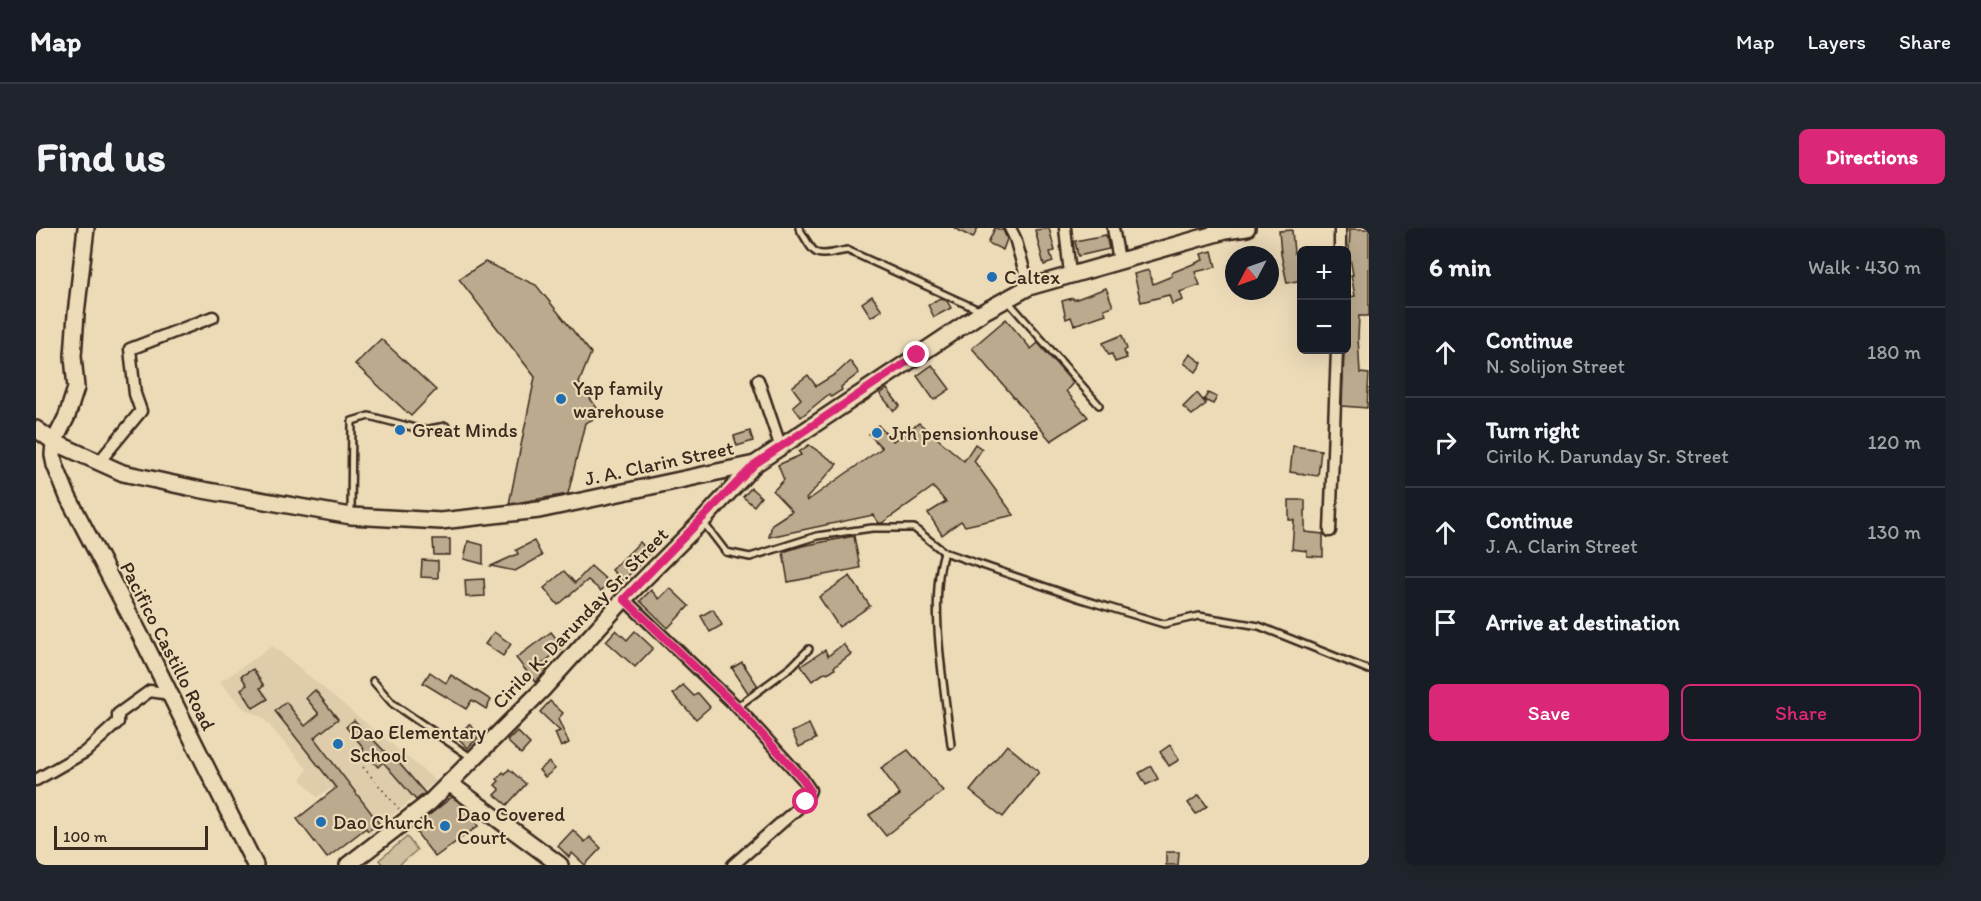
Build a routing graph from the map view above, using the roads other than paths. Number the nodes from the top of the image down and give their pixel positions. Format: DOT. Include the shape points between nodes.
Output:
graph roads {
  1 [pos="86,228"];
  2 [pos="799,228"];
  3 [pos="1010,228"];
  4 [pos="1065,228"];
  5 [pos="1113,228"];
  6 [pos="1247,228"];
  7 [pos="1340,228"];
  8 [pos="1225,230"];
  9 [pos="1340,246"];
  10 [pos="1119,260"];
  11 [pos="1070,274"];
  12 [pos="1029,287"];
  13 [pos="1006,299"];
  14 [pos="983,312"];
  15 [pos="213,317"];
  16 [pos="1337,354"];
  17 [pos="758,380"];
  18 [pos="1098,405"];
  19 [pos="446,426"];
  20 [pos="36,429"];
  21 [pos="54,442"];
  22 [pos="781,448"];
  23 [pos="99,462"];
  24 [pos="755,464"];
  25 [pos="351,516"];
  26 [pos="702,520"];
  27 [pos="1330,531"];
  28 [pos="944,552"];
  29 [pos="624,599"];
  30 [pos="810,649"];
  31 [pos="1369,670"];
  32 [pos="373,681"];
  33 [pos="170,694"];
  34 [pos="737,707"];
  35 [pos="951,745"];
  36 [pos="473,759"];
  37 [pos="36,780"];
  38 [pos="448,783"];
  39 [pos="353,864"];
  40 [pos="255,865"];
  41 [pos="560,865"];
  42 [pos="733,865"];
  1 -- 21 [label="main road" via="74,345 76,388"];
  2 -- 14 [label="lane" via="816,254 848,250"];
  3 -- 12 [label="street"];
  4 -- 11 [label="street"];
  5 -- 10 [label="street"];
  6 -- 8 [label="main road, J. A. Clarin Street"];
  7 -- 9 [label="street"];
  8 -- 10 [label="main road, J. A. Clarin Street"];
  10 -- 11 [label="main road, J. A. Clarin Street"];
  11 -- 12 [label="main road, J. A. Clarin Street"];
  12 -- 13 [label="main road, J. A. Clarin Street"];
  13 -- 14 [label="main road, J. A. Clarin Street"];
  13 -- 18 [label="lane"];
  14 -- 22 [label="main road, J. A. Clarin Street"];
  15 -- 23 [label="street" via="130,349 141,411"];
  16 -- 27 [label="street"];
  17 -- 22 [label="street"];
  19 -- 25 [label="lane" via="423,430 369,416 352,421"];
  20 -- 21 [label="main road, J. A. Clarin Street"];
  21 -- 23 [label="main road, J. A. Clarin Street"];
  21 -- 33 [label="main road, Pacifico Castillo Road" via="55,465 68,497"];
  22 -- 24 [label="main road, J. A. Clarin Street"];
  23 -- 25 [label="main road, J. A. Clarin Street" via="123,473 197,489"];
  24 -- 25 [label="main road, J. A. Clarin Street" via="539,510 441,520"];
  24 -- 26 [label="main road, Cirilo K. Darunday Sr. Street"];
  26 -- 28 [label="lane" via="726,552 750,557 818,536 872,528 914,528"];
  26 -- 29 [label="main road, Cirilo K. Darunday Sr. Street"];
  28 -- 31 [label="lane" via="1164,624 1199,616 1259,626"];
  28 -- 35 [label="lane" via="939,569 939,630"];
  29 -- 34 [label="street"];
  29 -- 36 [label="main road, Cirilo K. Darunday Sr. Street" via="543,690"];
  30 -- 34 [label="lane"];
  32 -- 36 [label="lane" via="393,704"];
  33 -- 37 [label="street" via="150,691 118,714 118,722 85,752"];
  33 -- 40 [label="main road, Pacifico Castillo Road"];
  34 -- 42 [label="street" via="810,790 806,802"];
  36 -- 38 [label="main road, Cirilo K. Darunday Sr. Street"];
  38 -- 39 [label="main road, Cirilo K. Darunday Sr. Street"];
  38 -- 41 [label="main road"];
}
